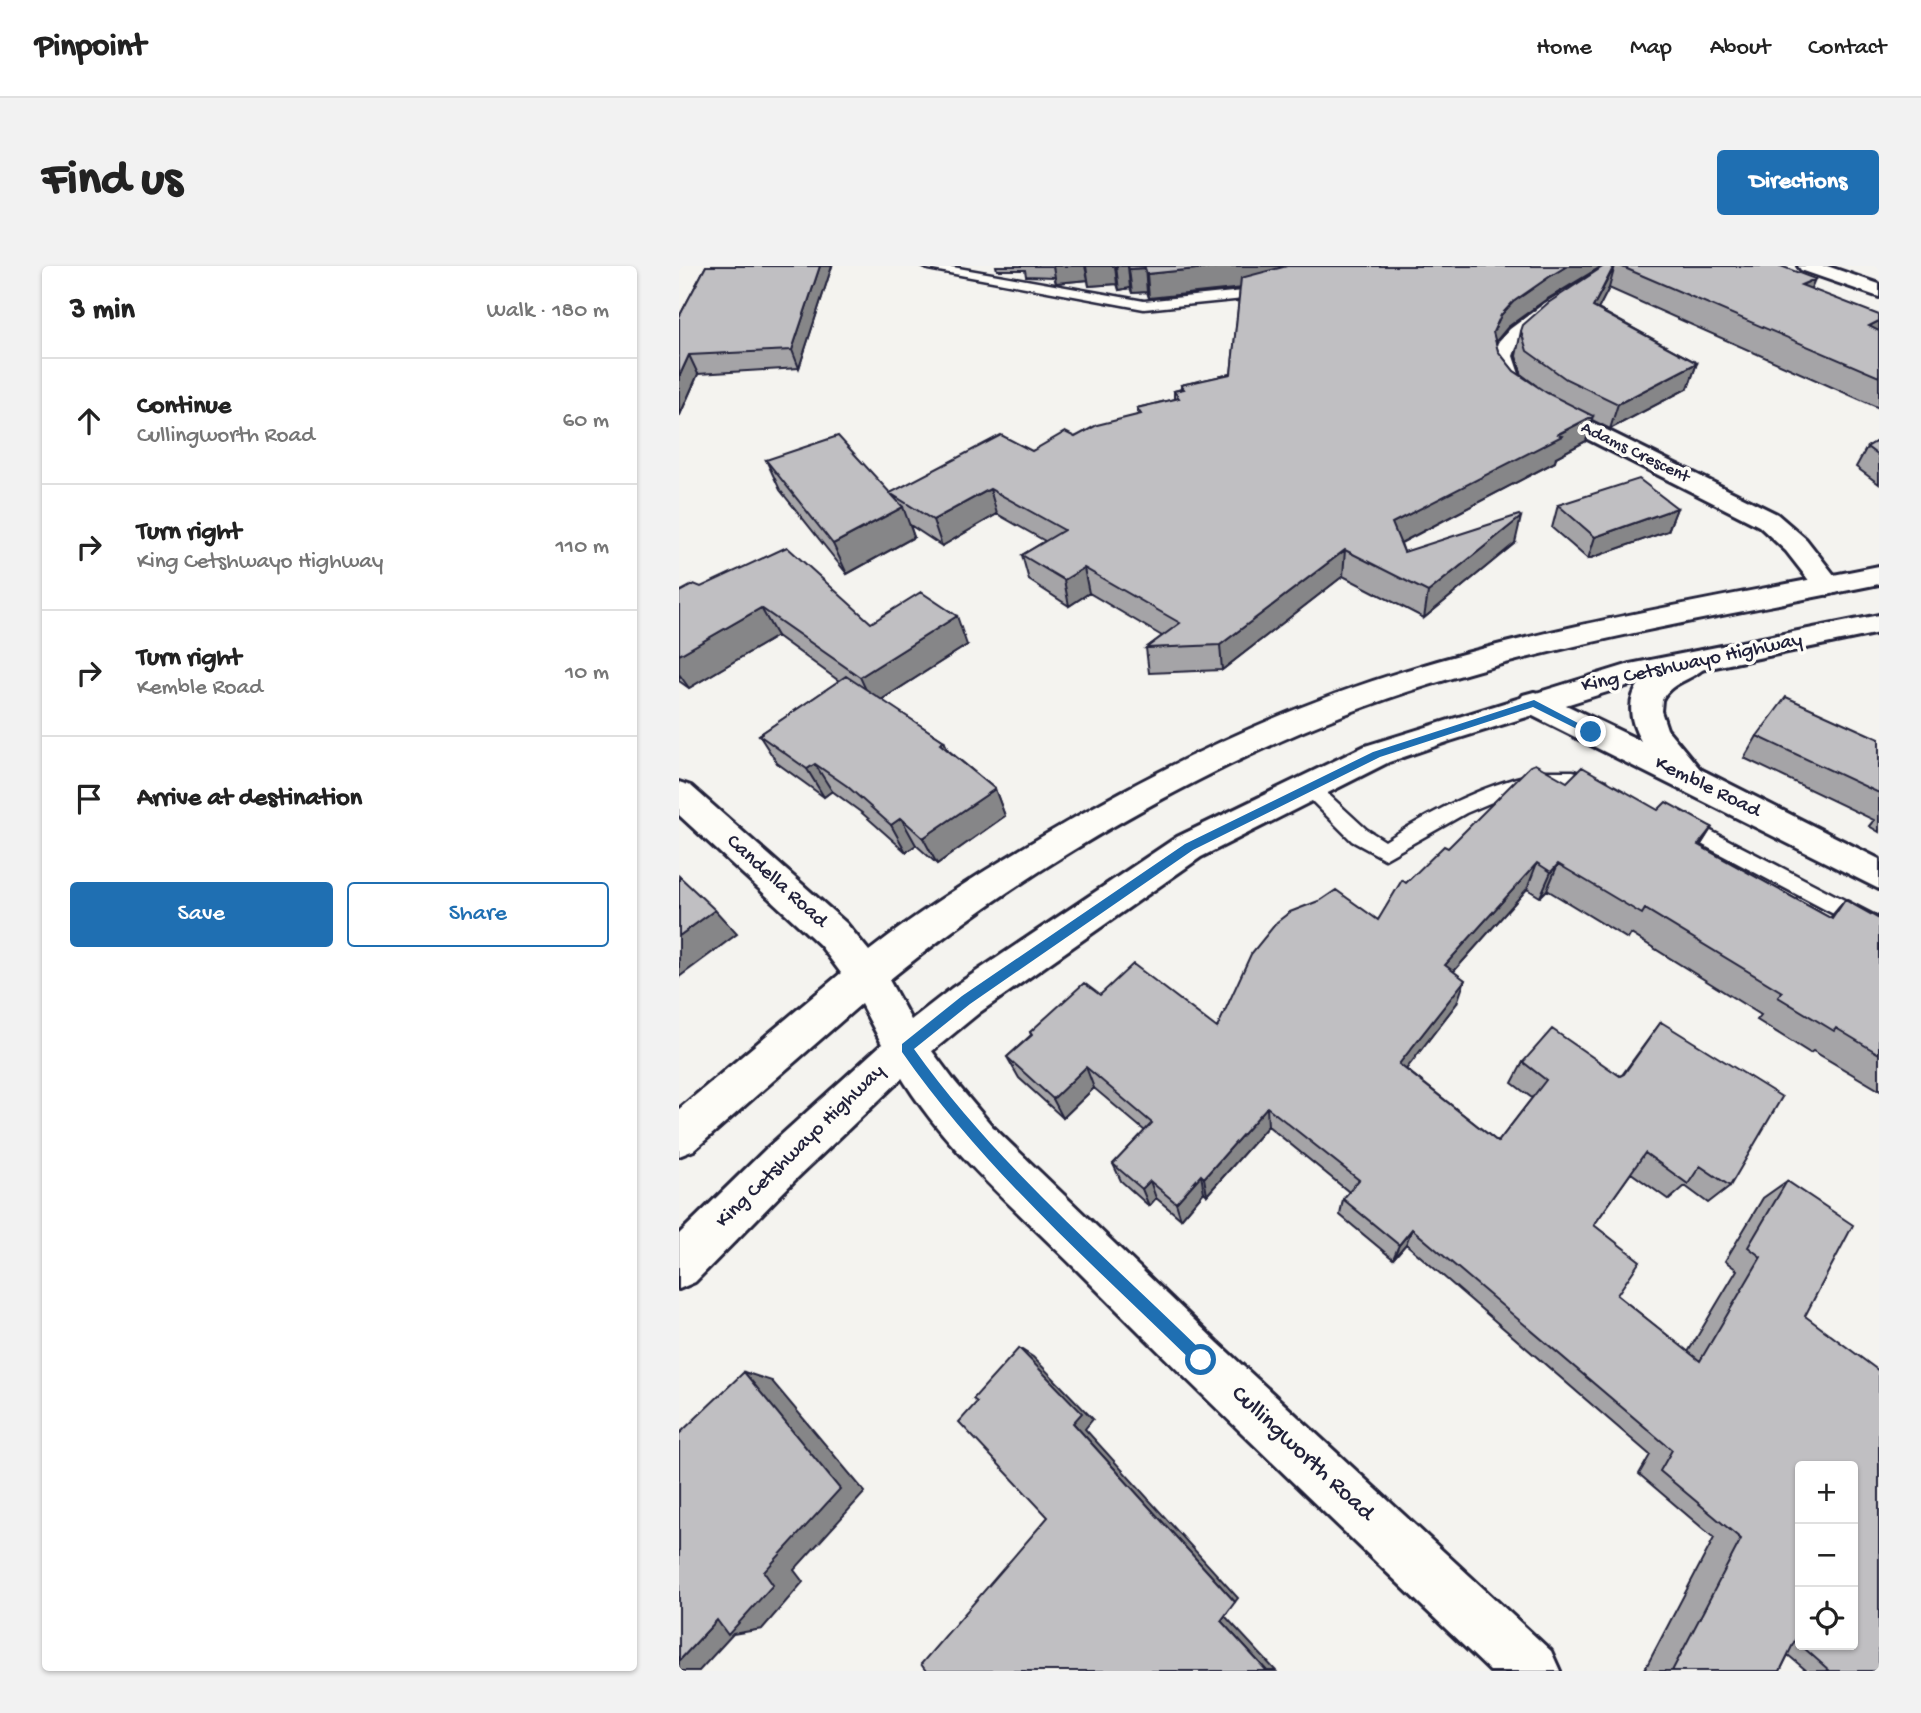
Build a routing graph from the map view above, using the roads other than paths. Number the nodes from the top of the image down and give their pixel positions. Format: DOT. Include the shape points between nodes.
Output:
graph roads {
  1 [pos="928,266"];
  2 [pos="1322,266"];
  3 [pos="1620,266"];
  4 [pos="1808,266"];
  5 [pos="1879,291"];
  6 [pos="1879,575"];
  7 [pos="1828,586"];
  8 [pos="1879,624"];
  9 [pos="1694,662"];
  10 [pos="1534,704"];
  11 [pos="1692,779"];
  12 [pos="1308,788"];
  13 [pos="679,795"];
  14 [pos="1624,797"];
  15 [pos="1661,814"];
  16 [pos="1879,875"];
  17 [pos="1879,929"];
  18 [pos="866,976"];
  19 [pos="906,1048"];
  20 [pos="679,1136"];
  21 [pos="679,1266"];
  22 [pos="1531,1671"];
  1 -- 2 [label="lane" via="1143,305 1244,295 1282,285"];
  3 -- 7 [label="street, Adams Crescent" via="1512,338 1502,357 1507,376 1550,411 1768,520 1796,545"];
  4 -- 5 [label="street"];
  6 -- 7 [label="street"];
  7 -- 18 [label="street" via="1552,641 1415,678 1280,730 1155,789 1039,856 918,935"];
  8 -- 9 [label="street, King Cetshwayo Highway"];
  9 -- 10 [label="street, King Cetshwayo Highway" via="1630,674"];
  9 -- 11 [label="street" via="1665,677 1653,688 1645,706 1658,742"];
  10 -- 11 [label="street, Kemble Road"];
  10 -- 12 [label="street, King Cetshwayo Highway" via="1377,754"];
  11 -- 16 [label="street, Kemble Road"];
  12 -- 14 [label="lane" via="1385,851 1472,799 1526,783 1586,780"];
  12 -- 19 [label="street, King Cetshwayo Highway" via="1189,847 966,1000"];
  13 -- 18 [label="street, Candella Road" via="799,901"];
  15 -- 17 [label="lane"];
  18 -- 19 [label="street, Candella Road"];
  18 -- 20 [label="street"];
  19 -- 21 [label="street, King Cetshwayo Highway"];
  19 -- 22 [label="street, Cullingworth Road" via="987,1150 1201,1360"];
}
